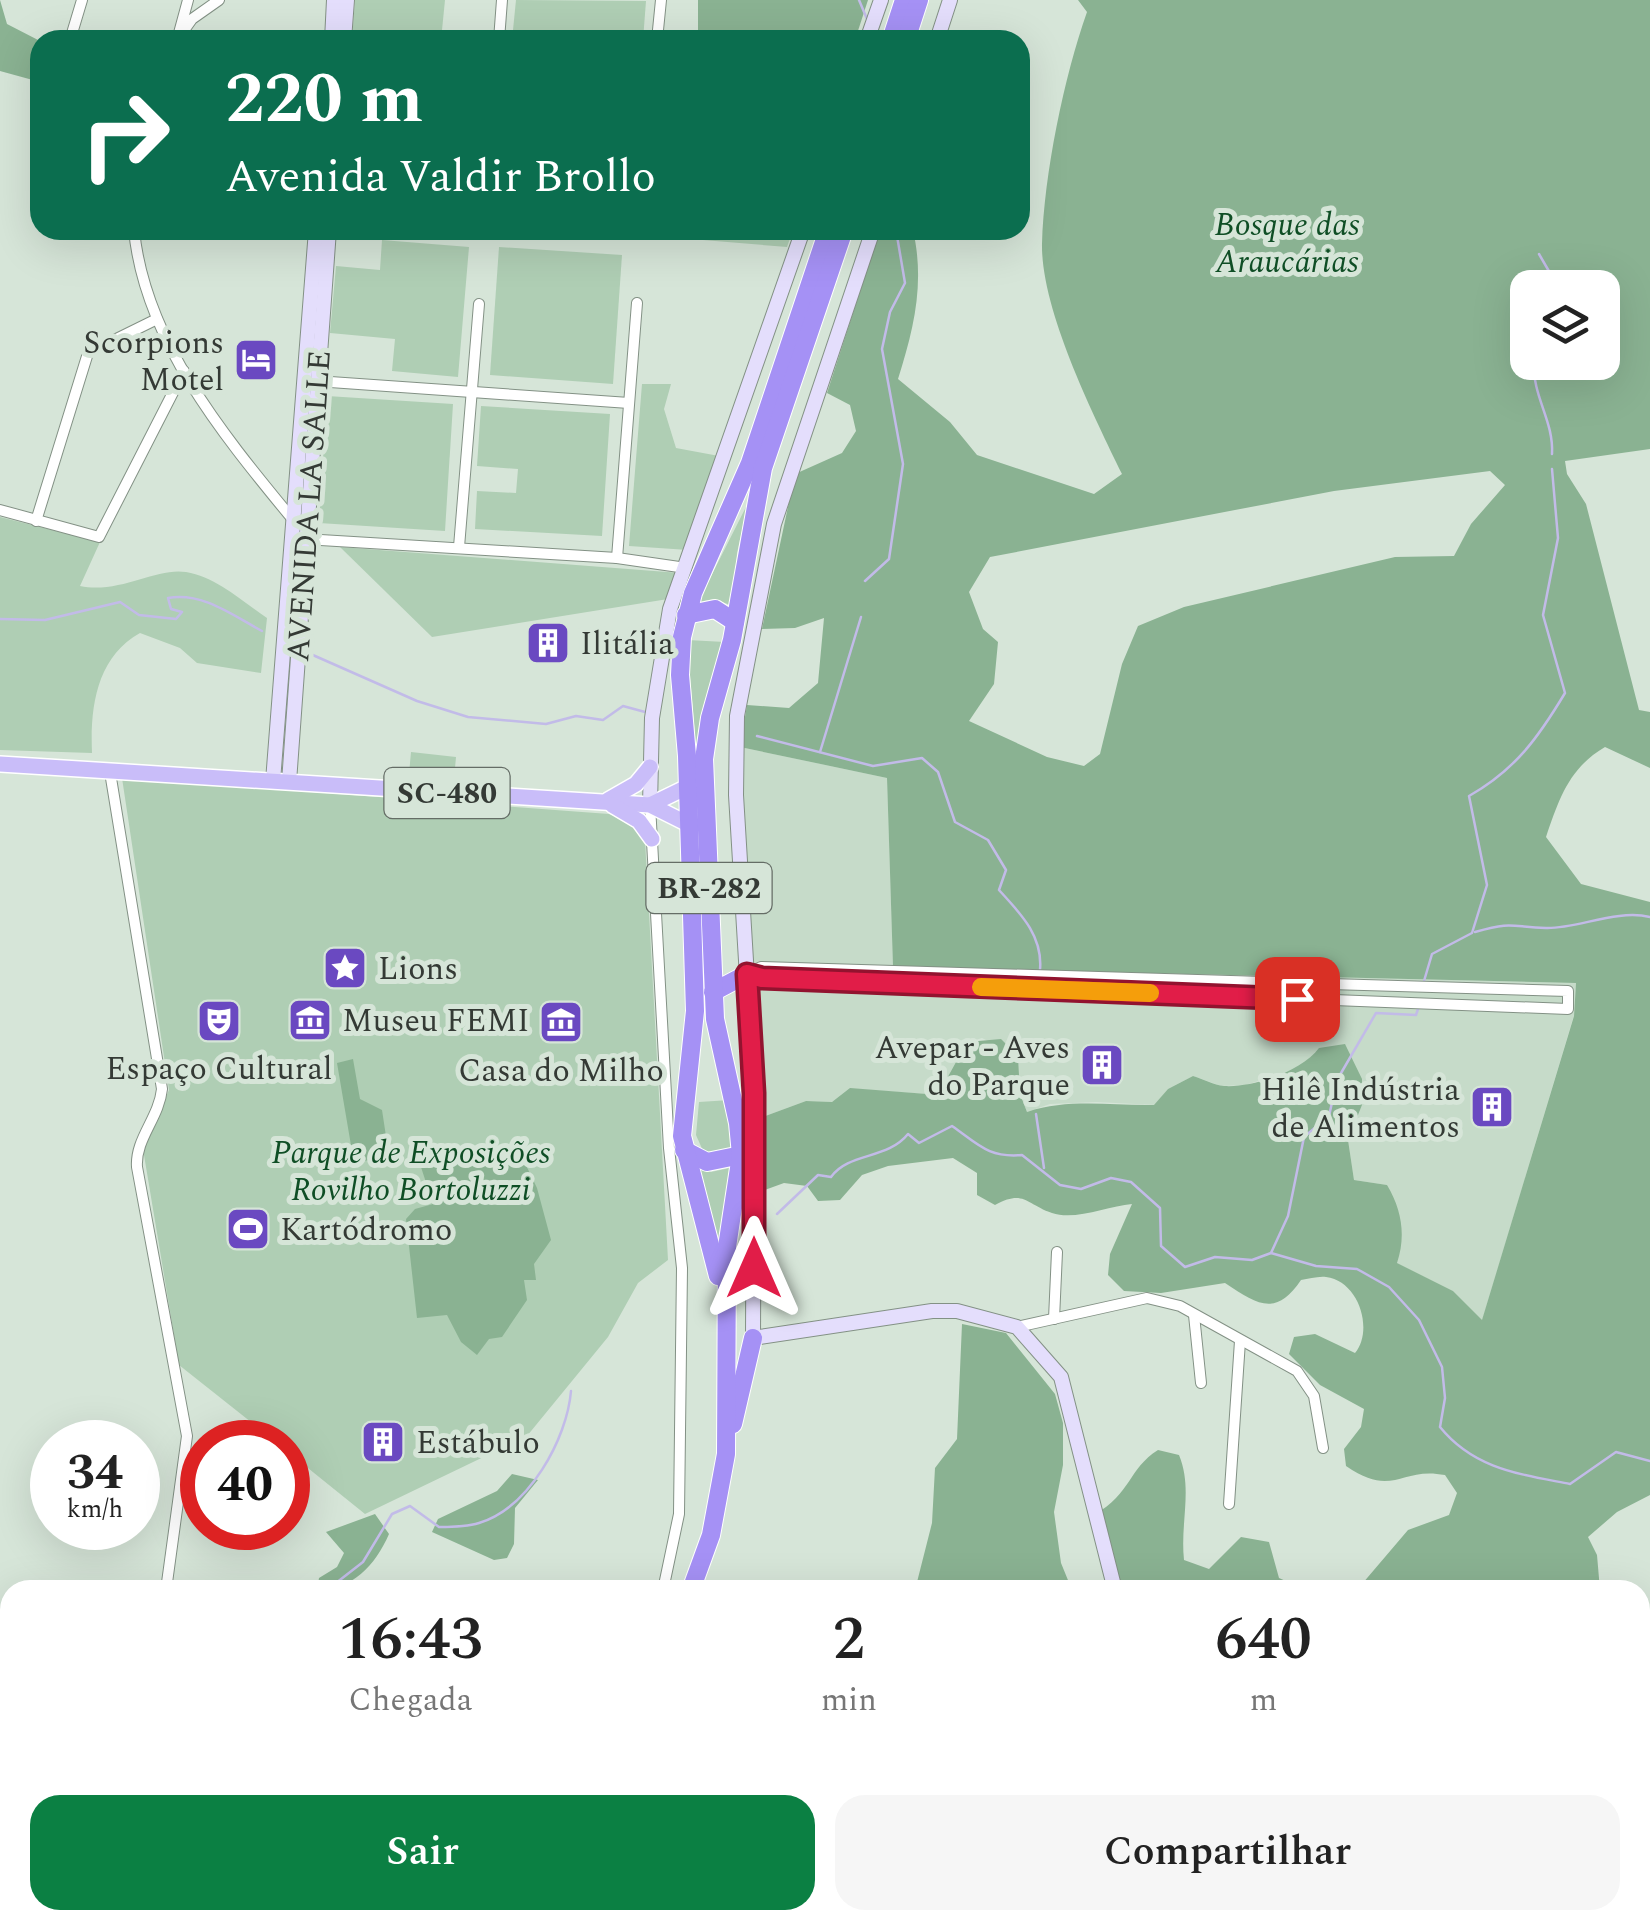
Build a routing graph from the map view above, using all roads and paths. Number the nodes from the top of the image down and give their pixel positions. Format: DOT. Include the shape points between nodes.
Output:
graph roads {
  1 [pos="82,0"];
  2 [pos="188,0"];
  3 [pos="219,0"];
  4 [pos="334,0"];
  5 [pos="347,0"];
  6 [pos="502,0"];
  7 [pos="661,0"];
  8 [pos="881,0"];
  9 [pos="904,0"];
  10 [pos="919,0"];
  11 [pos="950,0"];
  12 [pos="73,30"];
  13 [pos="180,30"];
  14 [pos="185,30"];
  15 [pos="332,30"];
  16 [pos="345,30"];
  17 [pos="500,30"];
  18 [pos="658,30"];
  19 [pos="870,30"];
  20 [pos="894,30"];
  21 [pos="909,30"];
  22 [pos="940,30"];
  23 [pos="136,240"];
  24 [pos="316,240"];
  25 [pos="328,240"];
  26 [pos="800,240"];
  27 [pos="825,240"];
  28 [pos="841,240"];
  29 [pos="870,240"];
  30 [pos="637,303"];
  31 [pos="479,304"];
  32 [pos="157,319"];
  33 [pos="312,344"];
  34 [pos="184,371"];
  35 [pos="316,381"];
  36 [pos="472,392"];
  37 [pos="629,403"];
  38 [pos="0,510"];
  39 [pos="36,521"];
  40 [pos="298,533"];
  41 [pos="459,547"];
  42 [pos="617,558"];
  43 [pos="686,568"];
  44 [pos="686,615"];
  45 [pos="736,622"];
  46 [pos="0,764"];
  47 [pos="650,767"];
  48 [pos="110,772"];
  49 [pos="281,782"];
  50 [pos="687,787"];
  51 [pos="604,802"];
  52 [pos="650,805"];
  53 [pos="688,824"];
  54 [pos="652,839"];
  55 [pos="711,964"];
  56 [pos="747,974"];
  57 [pos="713,992"];
  58 [pos="684,1150"];
  59 [pos="741,1155"];
  60 [pos="1057,1252"];
  61 [pos="724,1311"];
  62 [pos="1194,1315"];
  63 [pos="1054,1319"];
  64 [pos="1018,1327"];
  65 [pos="753,1338"];
  66 [pos="1240,1341"];
  67 [pos="1201,1384"];
  68 [pos="1323,1448"];
  69 [pos="726,1454"];
  70 [pos="1229,1504"];
  71 [pos="167,1580"];
  72 [pos="665,1580"];
  73 [pos="695,1580"];
  74 [pos="1113,1580"];
  1 -- 12 [label="street"];
  2 -- 13 [label="street"];
  3 -- 14 [label="street"];
  4 -- 15 [label="street"];
  5 -- 16 [label="street"];
  6 -- 17 [label="street"];
  7 -- 18 [label="street"];
  8 -- 19 [label="street"];
  9 -- 20 [label="highway"];
  10 -- 21 [label="highway"];
  11 -- 22 [label="street"];
  23 -- 32 [label="street"];
  24 -- 33 [label="street, AVENIDA LA SALLE"];
  25 -- 33 [label="street, AVENIDA LA SALLE"];
  26 -- 43 [label="street"];
  27 -- 44 [label="highway, BR-282" via="740,492"];
  28 -- 45 [label="highway, BR-282" via="763,468"];
  29 -- 56 [label="street" via="774,524 749,643 736,746"];
  30 -- 37 [label="street"];
  31 -- 36 [label="street"];
  32 -- 34 [label="street"];
  32 -- 39 [label="street" via="88,353"];
  33 -- 35 [label="street, AVENIDA LA SALLE"];
  33 -- 40 [label="street, AVENIDA LA SALLE"];
  34 -- 39 [label="street" via="100,537"];
  34 -- 40 [label="street"];
  35 -- 36 [label="street"];
  35 -- 40 [label="street, AVENIDA LA SALLE"];
  36 -- 37 [label="street"];
  36 -- 41 [label="street"];
  37 -- 42 [label="street"];
  38 -- 39 [label="street"];
  40 -- 41 [label="street"];
  40 -- 49 [label="street, AVENIDA LA SALLE"];
  41 -- 42 [label="street"];
  42 -- 43 [label="street"];
  43 -- 47 [label="street" via="665,635"];
  44 -- 45 [label="highway" via="716,609"];
  44 -- 50 [label="highway, BR-282" via="680,675"];
  45 -- 55 [label="highway, BR-282" via="704,759"];
  46 -- 48 [label="main road, SC-480"];
  47 -- 51 [label="main road" via="636,784"];
  47 -- 52 [label="street"];
  48 -- 49 [label="main road, SC-480"];
  48 -- 71 [label="street" via="162,1089 160,1109 138,1148 137,1168 187,1436"];
  49 -- 51 [label="main road, SC-480"];
  50 -- 52 [label="main road, SC-480"];
  50 -- 53 [label="highway, BR-282"];
  51 -- 52 [label="main road, SC-480"];
  51 -- 54 [label="main road" via="638,821"];
  52 -- 53 [label="main road, SC-480"];
  52 -- 54 [label="street"];
  53 -- 58 [label="highway, BR-282" via="695,1011"];
  54 -- 72 [label="street" via="682,1268 679,1514"];
  55 -- 56 [label="highway"];
  55 -- 57 [label="highway, BR-282"];
  56 -- 56 [label="street" via="762,978 1568,1009 1568,991 761,967"];
  56 -- 57 [label="highway"];
  56 -- 65 [label="street" via="754,1093"];
  57 -- 59 [label="highway, BR-282"];
  58 -- 59 [label="highway" via="706,1162"];
  58 -- 61 [label="highway, BR-282"];
  59 -- 61 [label="highway, BR-282"];
  60 -- 63 [label="street"];
  61 -- 69 [label="highway, BR-282"];
  62 -- 63 [label="street" via="1148,1298"];
  62 -- 66 [label="street"];
  62 -- 67 [label="street"];
  63 -- 64 [label="street"];
  64 -- 65 [label="street" via="957,1310 932,1311"];
  64 -- 74 [label="street" via="1061,1377"];
  65 -- 69 [label="highway"];
  66 -- 68 [label="street" via="1297,1371 1314,1396"];
  66 -- 70 [label="street"];
  69 -- 73 [label="highway, BR-282" via="711,1535"];
}
